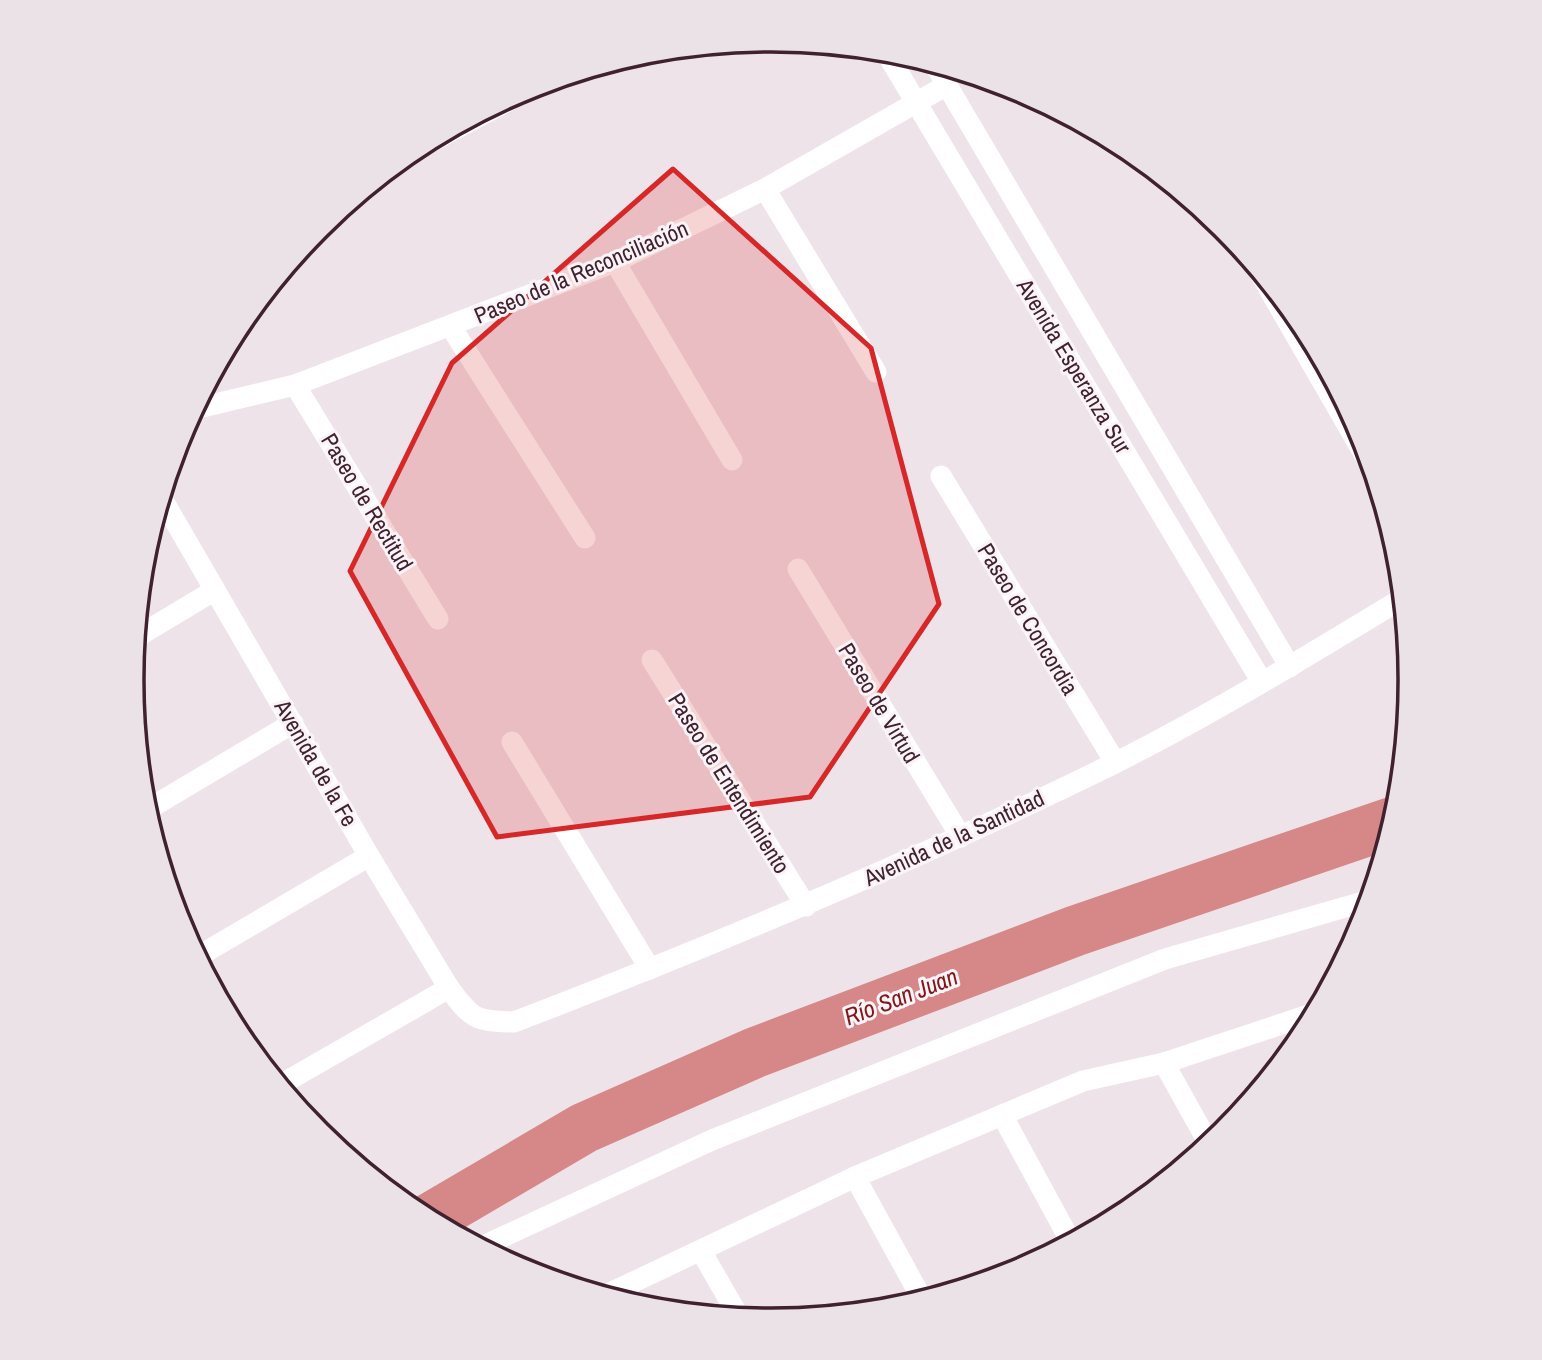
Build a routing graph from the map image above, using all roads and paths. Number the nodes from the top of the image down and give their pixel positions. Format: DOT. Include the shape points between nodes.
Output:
graph roads {
  1 [pos="894,65"];
  2 [pos="942,77"];
  3 [pos="947,85"];
  4 [pos="917,103"];
  5 [pos="765,189"];
  6 [pos="615,262"];
  7 [pos="450,327"];
  8 [pos="1297,338"];
  9 [pos="876,372"];
  10 [pos="295,385"];
  11 [pos="1331,397"];
  12 [pos="206,406"];
  13 [pos="732,460"];
  14 [pos="941,475"];
  15 [pos="168,509"];
  16 [pos="584,538"];
  17 [pos="798,569"];
  18 [pos="215,590"];
  19 [pos="1394,604"];
  20 [pos="438,619"];
  21 [pos="146,632"];
  22 [pos="652,660"];
  23 [pos="1290,667"];
  24 [pos="1262,682"];
  25 [pos="293,723"];
  26 [pos="512,742"];
  27 [pos="1115,762"];
  28 [pos="156,804"];
  29 [pos="961,837"];
  30 [pos="369,856"];
  31 [pos="1357,904"];
  32 [pos="806,906"];
  33 [pos="205,952"];
  34 [pos="650,970"];
  35 [pos="449,988"];
  36 [pos="1299,1020"];
  37 [pos="482,1021"];
  38 [pos="1164,1063"];
  39 [pos="288,1080"];
  40 [pos="1002,1115"];
  41 [pos="1204,1135"];
  42 [pos="855,1177"];
  43 [pos="1066,1233"];
  44 [pos="491,1242"];
  45 [pos="701,1251"];
  46 [pos="620,1288"];
  47 [pos="917,1290"];
  48 [pos="732,1306"];
  1 -- 4 [label="street, Avenida Esperanza Sur"];
  2 -- 3 [label="street, Avenida Esperanza Sur"];
  3 -- 4 [label="street, Paseo de la Reconciliación"];
  3 -- 23 [label="street, Avenida Esperanza Sur"];
  4 -- 5 [label="street, Paseo de la Reconciliación"];
  4 -- 24 [label="street, Avenida Esperanza Sur"];
  5 -- 6 [label="street, Paseo de la Reconciliación"];
  5 -- 9 [label="street"];
  6 -- 7 [label="street, Paseo de la Reconciliación"];
  6 -- 13 [label="street"];
  7 -- 10 [label="street, Paseo de la Reconciliación"];
  7 -- 16 [label="street"];
  8 -- 11 [label="street"];
  10 -- 12 [label="street, Paseo de la Reconciliación"];
  10 -- 20 [label="street, Paseo de Rectitud"];
  14 -- 27 [label="street, Paseo de Concordia"];
  15 -- 18 [label="street, Avenida de la Fe"];
  17 -- 29 [label="street, Paseo de Virtud"];
  18 -- 21 [label="street"];
  18 -- 25 [label="street, Avenida de la Fe"];
  19 -- 23 [label="street, Avenida de la Santidad"];
  22 -- 32 [label="street, Paseo de Entendimiento"];
  23 -- 24 [label="street, Avenida de la Santidad"];
  24 -- 27 [label="street, Avenida de la Santidad"];
  25 -- 28 [label="street"];
  25 -- 30 [label="street, Avenida de la Fe"];
  26 -- 34 [label="street"];
  27 -- 29 [label="street, Avenida de la Santidad"];
  29 -- 32 [label="street, Avenida de la Santidad"];
  30 -- 33 [label="street"];
  30 -- 35 [label="street, Avenida de la Fe"];
  31 -- 44 [label="street" via="1165,959 712,1140"];
  32 -- 34 [label="street, Avenida de la Santidad"];
  34 -- 37 [label="street, Avenida de la Santidad" via="514,1022"];
  35 -- 37 [label="street, Avenida de la Fe" via="463,1007"];
  35 -- 39 [label="street"];
  36 -- 38 [label="street"];
  38 -- 40 [label="street" via="1083,1081"];
  38 -- 41 [label="street"];
  40 -- 42 [label="street"];
  40 -- 43 [label="street"];
  42 -- 45 [label="street"];
  42 -- 47 [label="street"];
  45 -- 46 [label="street"];
  45 -- 48 [label="street"];
}
